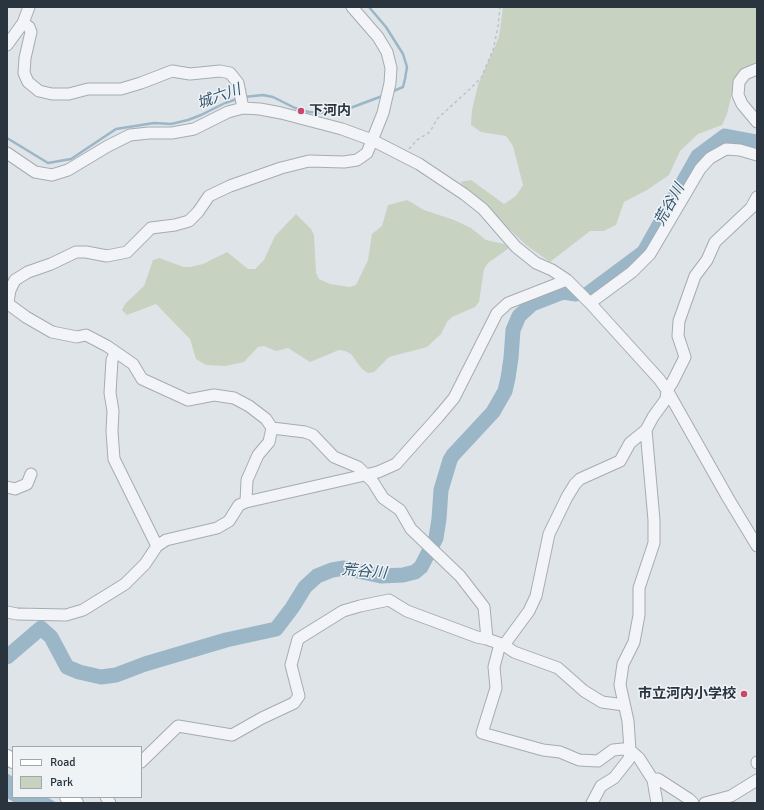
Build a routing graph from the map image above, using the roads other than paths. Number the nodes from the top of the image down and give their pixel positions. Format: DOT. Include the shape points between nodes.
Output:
graph roads {
  1 [pos="29,7"];
  2 [pos="352,7"];
  3 [pos="23,23"];
  4 [pos="7,45"];
  5 [pos="757,69"];
  6 [pos="243,107"];
  7 [pos="757,122"];
  8 [pos="372,140"];
  9 [pos="7,153"];
  10 [pos="757,155"];
  11 [pos="757,197"];
  12 [pos="567,280"];
  13 [pos="8,303"];
  14 [pos="590,303"];
  15 [pos="115,353"];
  16 [pos="667,390"];
  17 [pos="272,428"];
  18 [pos="646,430"];
  19 [pos="31,474"];
  20 [pos="366,475"];
  21 [pos="7,487"];
  22 [pos="246,502"];
  23 [pos="157,546"];
  24 [pos="757,546"];
  25 [pos="7,612"];
  26 [pos="487,639"];
  27 [pos="502,645"];
  28 [pos="624,705"];
  29 [pos="630,750"];
  30 [pos="142,761"];
  31 [pos="653,780"];
  32 [pos="757,780"];
  33 [pos="592,803"];
  34 [pos="657,803"];
  35 [pos="693,803"];
  36 [pos="705,803"];
  1 -- 3 [label="street"];
  2 -- 8 [label="street" via="378,37 387,52 391,68 383,113"];
  3 -- 4 [label="street"];
  3 -- 6 [label="street" via="31,32 24,73 28,82 39,91 69,94 88,89 121,89 172,72 190,74 220,70 230,73 238,83"];
  5 -- 7 [label="street" via="745,74 739,82 738,95"];
  6 -- 8 [label="street" via="281,113 342,128"];
  6 -- 9 [label="street" via="194,129 130,135 68,170 52,175 35,172"];
  8 -- 12 [label="street" via="419,164 464,194 483,209 516,247 536,263"];
  8 -- 13 [label="street" via="366,153 357,160 309,161 230,186 209,196 189,221 151,228 127,252 108,256 76,252 28,272 15,280"];
  10 -- 14 [label="street" via="726,149 710,158 700,169 650,254 632,272"];
  11 -- 16 [label="street" via="751,208 715,242 696,276 678,321 678,336 685,357"];
  12 -- 14 [label="street"];
  12 -- 20 [label="street" via="508,303 497,313 454,398 438,418 396,464"];
  13 -- 15 [label="street" via="52,332 86,335"];
  14 -- 16 [label="street"];
  15 -- 17 [label="street" via="133,364 142,379 188,400 214,395 234,398 266,419"];
  15 -- 23 [label="street" via="112,360 110,393 114,459"];
  16 -- 18 [label="street" via="666,399"];
  16 -- 24 [label="street"];
  17 -- 20 [label="street" via="314,435 334,457 358,467"];
  17 -- 22 [label="street" via="269,442 258,455 247,480"];
  18 -- 27 [label="street" via="630,443 620,461 580,479 575,484 549,534 536,596 529,611"];
  18 -- 28 [label="street" via="654,543 639,588 639,615 634,642 623,664 620,685"];
  19 -- 21 [label="street" via="27,484 15,489"];
  20 -- 22 [label="street"];
  20 -- 26 [label="street" via="383,498 400,510 411,529 460,576 484,606"];
  22 -- 23 [label="street" via="239,505 229,521 217,528 166,540"];
  23 -- 25 [label="street" via="125,584 83,610 66,615"];
  26 -- 27 [label="street"];
  26 -- 30 [label="street" via="407,610 389,600 343,612 298,639 291,665 299,696 294,703 232,735 178,726"];
  27 -- 28 [label="street" via="558,668 584,691 602,702"];
  27 -- 29 [label="street" via="494,667 496,688 482,733 543,750 560,752 579,760 598,761 613,750"];
  28 -- 29 [label="street"];
  29 -- 31 [label="street" via="640,758"];
  29 -- 33 [label="street" via="628,759 614,778 601,786"];
  31 -- 34 [label="street"];
  31 -- 35 [label="street" via="658,780"];
  32 -- 36 [label="street" via="731,796"];
}
